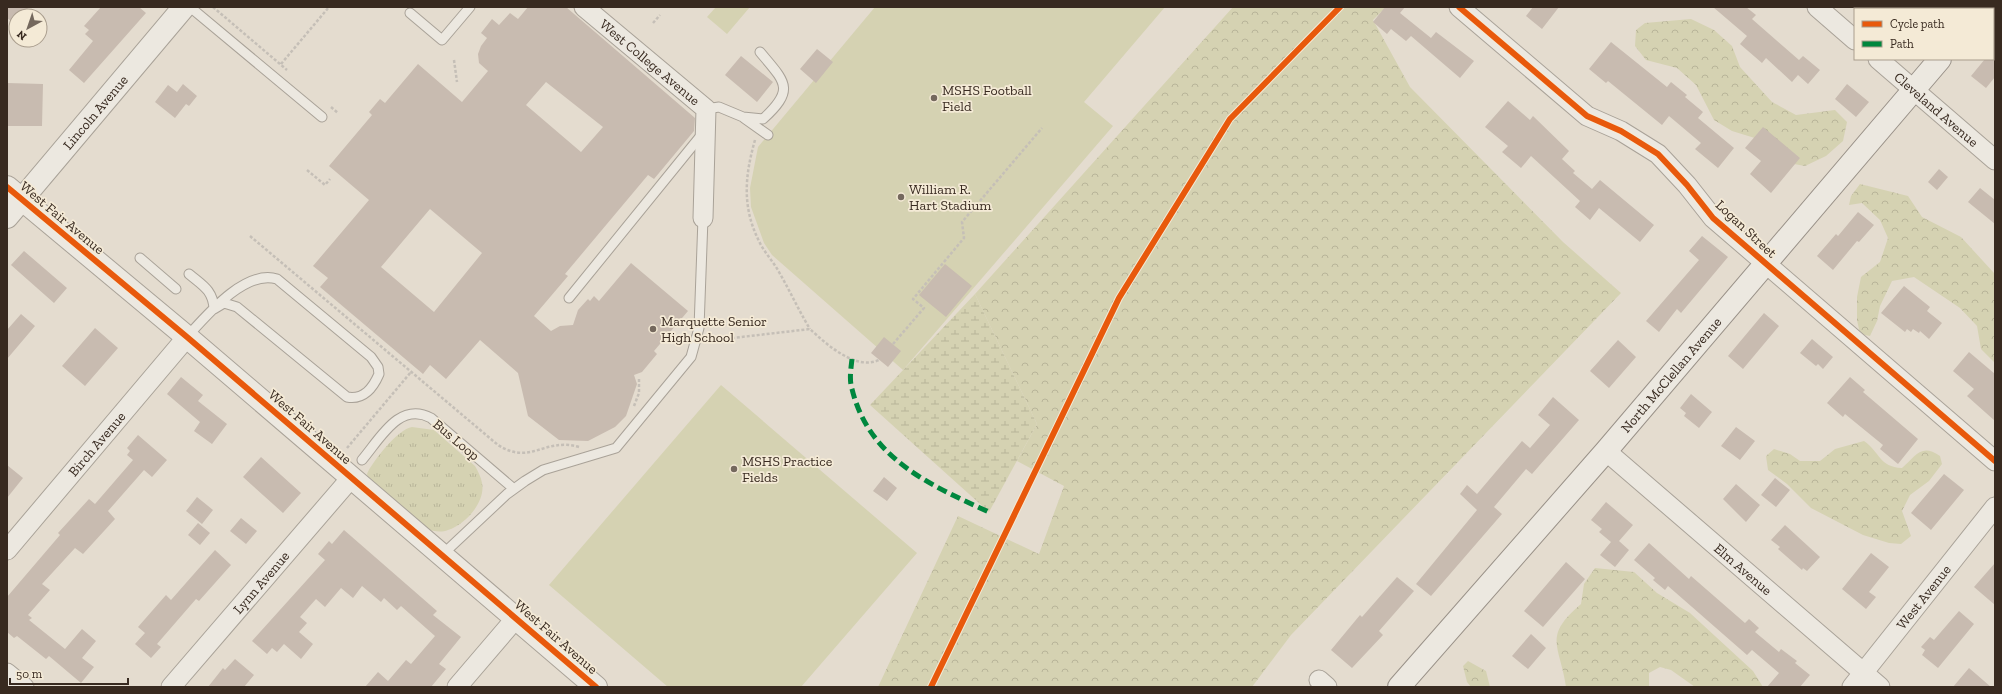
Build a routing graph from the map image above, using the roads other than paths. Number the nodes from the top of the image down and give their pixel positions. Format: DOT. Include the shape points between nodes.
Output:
graph roads {
  1 [pos="184,7"];
  2 [pos="190,7"];
  3 [pos="470,7"];
  4 [pos="584,7"];
  5 [pos="1459,7"];
  6 [pos="1817,7"];
  7 [pos="410,14"];
  8 [pos="1854,39"];
  9 [pos="760,52"];
  10 [pos="1879,60"];
  11 [pos="1939,60"];
  12 [pos="1913,90"];
  13 [pos="706,109"];
  14 [pos="322,117"];
  15 [pos="743,117"];
  16 [pos="705,131"];
  17 [pos="768,136"];
  18 [pos="1995,160"];
  19 [pos="14,194"];
  20 [pos="7,217"];
  21 [pos="703,218"];
  22 [pos="140,258"];
  23 [pos="1765,263"];
  24 [pos="189,274"];
  25 [pos="176,289"];
  26 [pos="569,298"];
  27 [pos="214,309"];
  28 [pos="187,337"];
  29 [pos="1606,451"];
  30 [pos="1995,461"];
  31 [pos="356,469"];
  32 [pos="514,488"];
  33 [pos="1995,507"];
  34 [pos="7,550"];
  35 [pos="442,555"];
  36 [pos="516,618"];
  37 [pos="7,673"];
  38 [pos="1858,680"];
  39 [pos="24,687"];
  40 [pos="171,687"];
  41 [pos="457,687"];
  42 [pos="596,687"];
  43 [pos="1399,687"];
  44 [pos="1880,687"];
  1 -- 19 [label="street, Lincoln Avenue"];
  2 -- 14 [label="lane"];
  3 -- 7 [label="lane" via="442,40"];
  4 -- 13 [label="street, West College Avenue"];
  5 -- 23 [label="street, Logan Street" via="1588,116 1621,131 1658,154 1713,218"];
  6 -- 8 [label="street"];
  9 -- 15 [label="lane" via="782,79 784,96 763,120"];
  10 -- 12 [label="street, Cleveland Avenue"];
  11 -- 12 [label="street, North McClellan Avenue"];
  12 -- 18 [label="street, Cleveland Avenue"];
  12 -- 23 [label="street, North McClellan Avenue"];
  13 -- 15 [label="lane" via="719,107"];
  13 -- 16 [label="street, West College Avenue"];
  15 -- 17 [label="lane"];
  16 -- 21 [label="street, West College Avenue"];
  16 -- 26 [label="lane"];
  19 -- 20 [label="street, Lincoln Avenue"];
  19 -- 28 [label="street, West Fair Avenue"];
  21 -- 32 [label="lane" via="699,328 691,357 616,448 543,470"];
  22 -- 25 [label="lane"];
  23 -- 29 [label="street, North McClellan Avenue"];
  23 -- 30 [label="street, Logan Street"];
  24 -- 27 [label="lane" via="212,296"];
  27 -- 27 [label="lane" via="224,303 237,307 347,397 363,396 370,390 379,374 378,367 370,357 277,279 269,277 244,285"];
  27 -- 28 [label="lane"];
  28 -- 31 [label="street, West Fair Avenue"];
  28 -- 34 [label="street, Birch Avenue"];
  29 -- 38 [label="street, Elm Avenue"];
  29 -- 43 [label="street, North McClellan Avenue"];
  31 -- 32 [label="lane, Bus Loop" via="395,421 408,413 423,414"];
  31 -- 35 [label="street, West Fair Avenue"];
  31 -- 40 [label="street, Lynn Avenue"];
  32 -- 35 [label="lane"];
  33 -- 38 [label="street, West Avenue"];
  35 -- 36 [label="street, West Fair Avenue"];
  36 -- 41 [label="street"];
  36 -- 42 [label="street, West Fair Avenue"];
  37 -- 39 [label="street"];
  38 -- 44 [label="street, Elm Avenue"];
}
